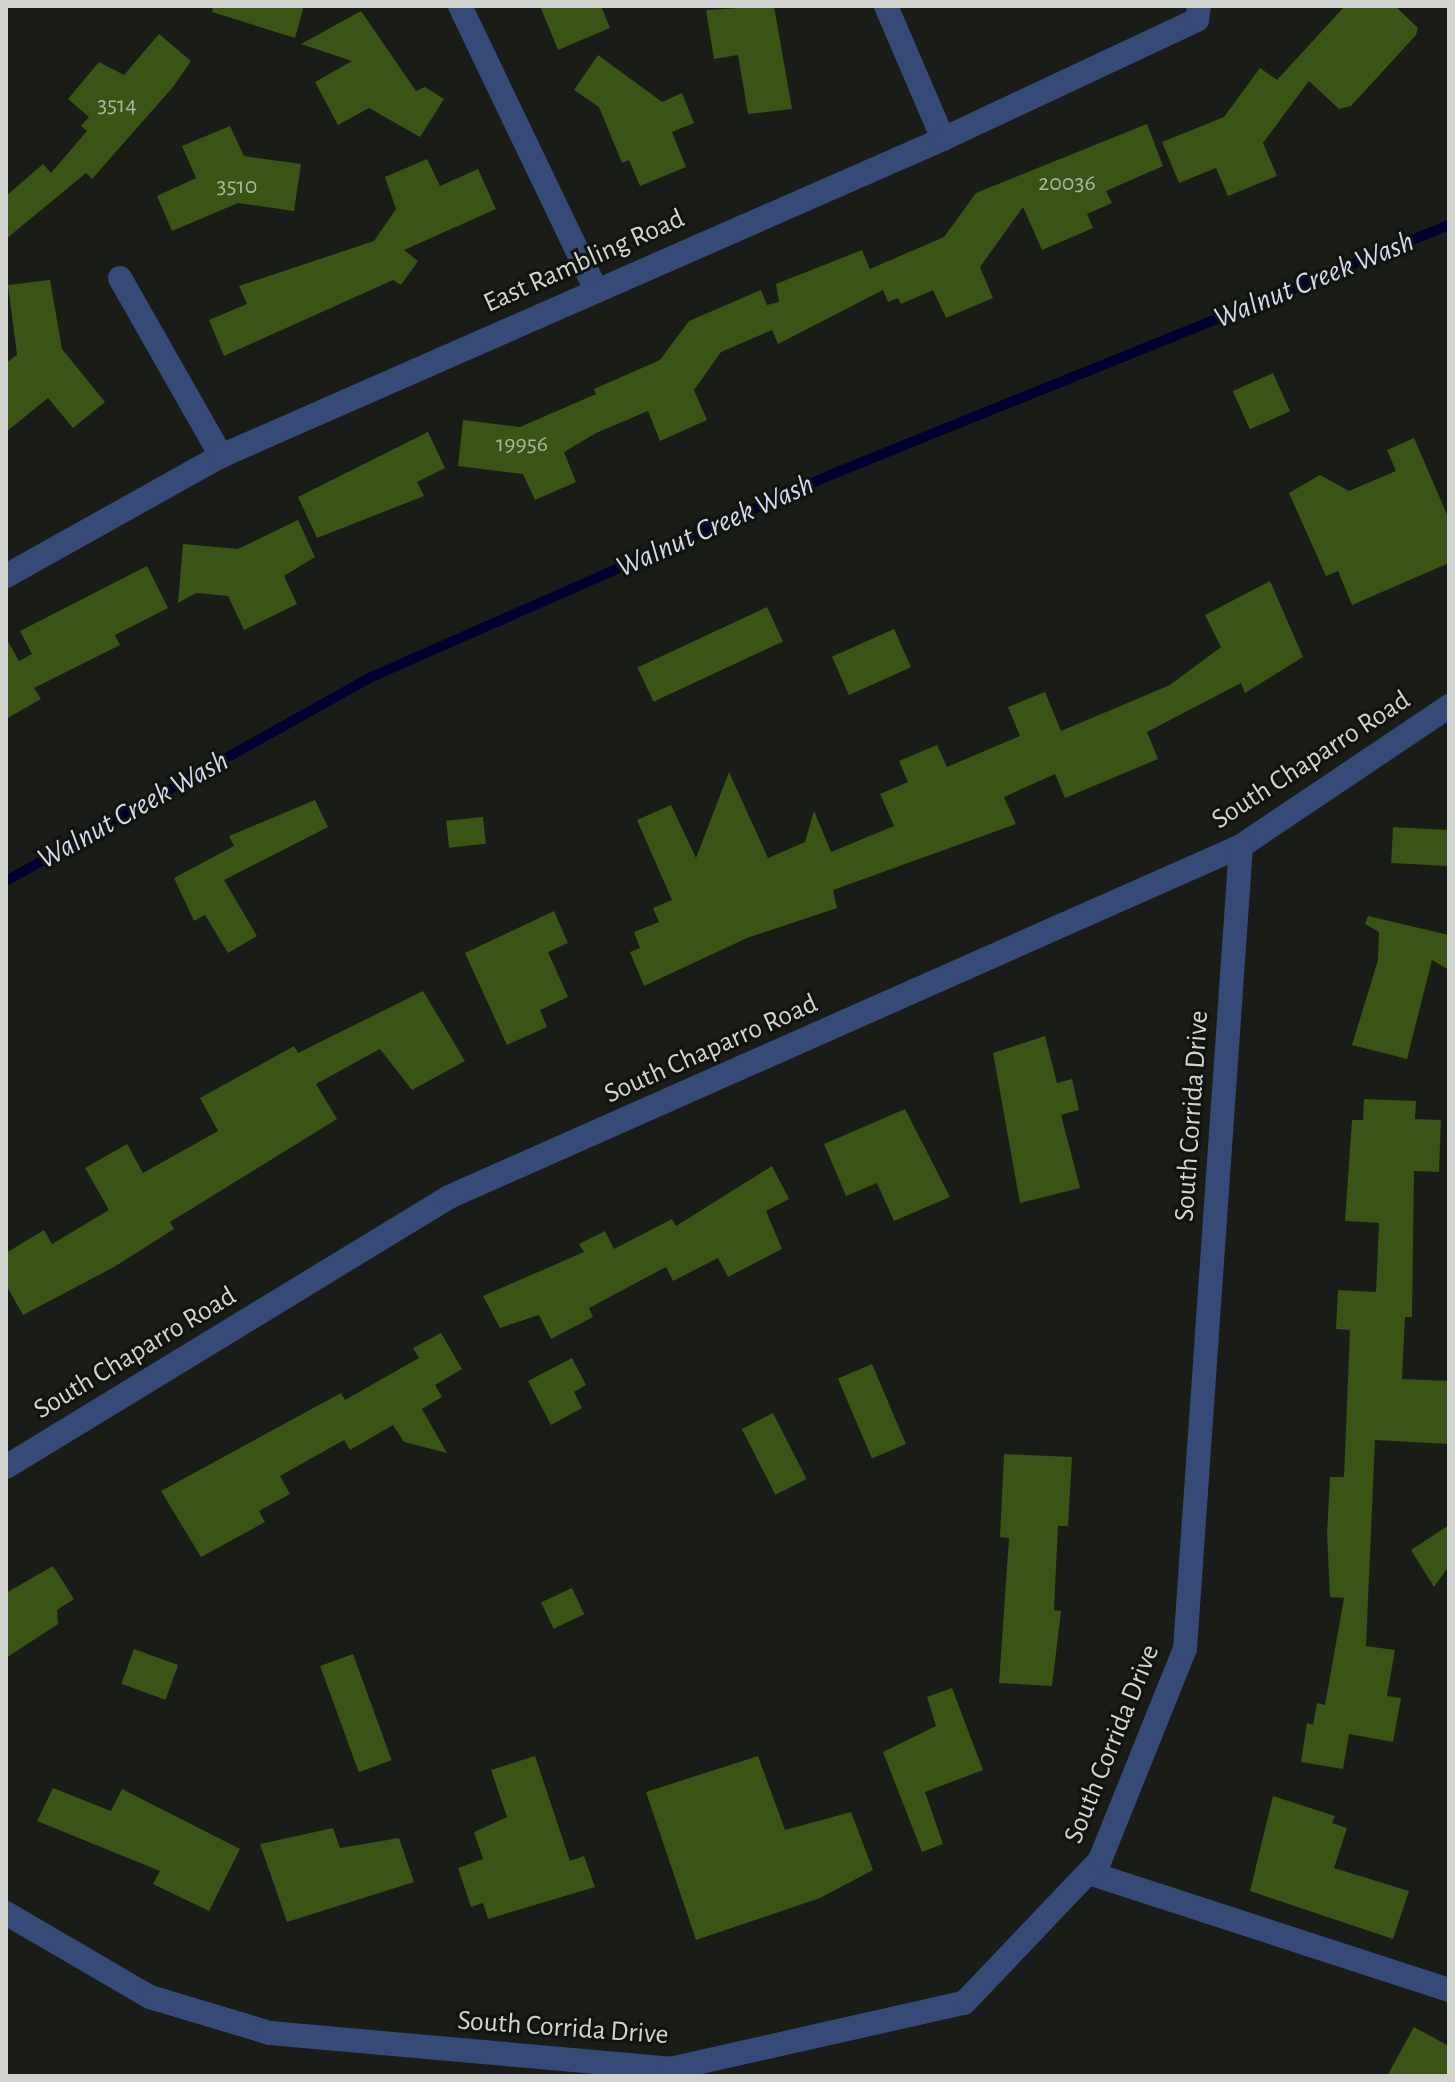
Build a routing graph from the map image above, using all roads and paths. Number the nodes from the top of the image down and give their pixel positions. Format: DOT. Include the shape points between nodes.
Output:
graph roads {
  1 [pos="460,6"];
  2 [pos="886,6"];
  3 [pos="1198,13"];
  4 [pos="943,139"];
  5 [pos="120,278"];
  6 [pos="595,288"];
  7 [pos="221,456"];
  8 [pos="6,576"];
  9 [pos="1449,706"];
  10 [pos="1241,846"];
  11 [pos="6,1467"];
  12 [pos="1089,1873"];
  13 [pos="6,1913"];
  14 [pos="1449,1990"];
  1 -- 6 [label="street"];
  2 -- 4 [label="street"];
  3 -- 4 [label="street, East Rambling Road"];
  4 -- 6 [label="street, East Rambling Road"];
  5 -- 7 [label="street"];
  6 -- 7 [label="street, East Rambling Road"];
  7 -- 8 [label="street, East Rambling Road"];
  9 -- 10 [label="street, South Chaparro Road"];
  10 -- 11 [label="street, South Chaparro Road" via="449,1197"];
  10 -- 12 [label="street, South Corrida Drive" via="1185,1649"];
  12 -- 13 [label="street, South Corrida Drive" via="964,2003 670,2069 270,2033 150,1997"];
  12 -- 14 [label="street"];
}
